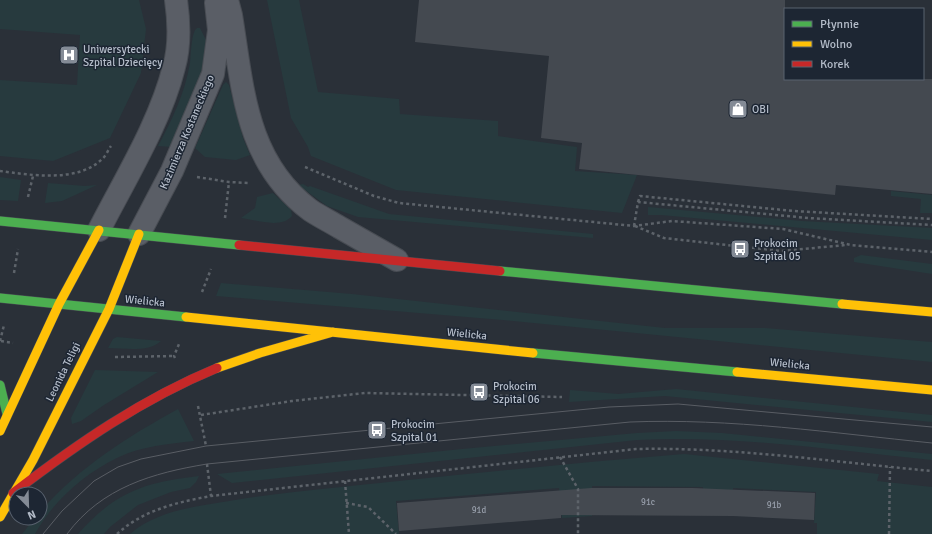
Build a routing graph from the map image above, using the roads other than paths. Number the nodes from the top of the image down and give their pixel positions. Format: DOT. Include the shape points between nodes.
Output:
graph roads {
  1 [pos="176,0"];
  2 [pos="216,0"];
  3 [pos="227,0"];
  4 [pos="0,221"];
  5 [pos="99,230"];
  6 [pos="139,234"];
  7 [pos="397,260"];
  8 [pos="0,298"];
  9 [pos="59,304"];
  10 [pos="109,309"];
  11 [pos="932,312"];
  12 [pos="333,332"];
  13 [pos="0,385"];
  14 [pos="932,390"];
  15 [pos="7,414"];
  16 [pos="0,431"];
  17 [pos="18,486"];
  18 [pos="23,486"];
  19 [pos="8,503"];
  20 [pos="0,517"];
  1 -- 5 [label="street" via="178,36 175,66 166,93"];
  2 -- 6 [label="street, Kazimierza Kostaneckiego" via="219,30 213,74 172,171"];
  3 -- 7 [label="street" via="247,112 255,136 276,174 292,195 311,210"];
  4 -- 5 [label="main road"];
  5 -- 6 [label="main road"];
  5 -- 9 [label="main road"];
  6 -- 7 [label="main road"];
  6 -- 10 [label="main road, Leonida Teligi"];
  7 -- 11 [label="main road"];
  8 -- 9 [label="main road, Wielicka"];
  9 -- 10 [label="main road, Wielicka"];
  9 -- 15 [label="main road"];
  10 -- 12 [label="main road, Wielicka"];
  10 -- 17 [label="main road, Leonida Teligi"];
  12 -- 14 [label="main road, Wielicka"];
  12 -- 18 [label="main road" via="218,367 187,380 67,451"];
  13 -- 15 [label="main road"];
  15 -- 16 [label="main road"];
  19 -- 20 [label="main road, Leonida Teligi"];
}
